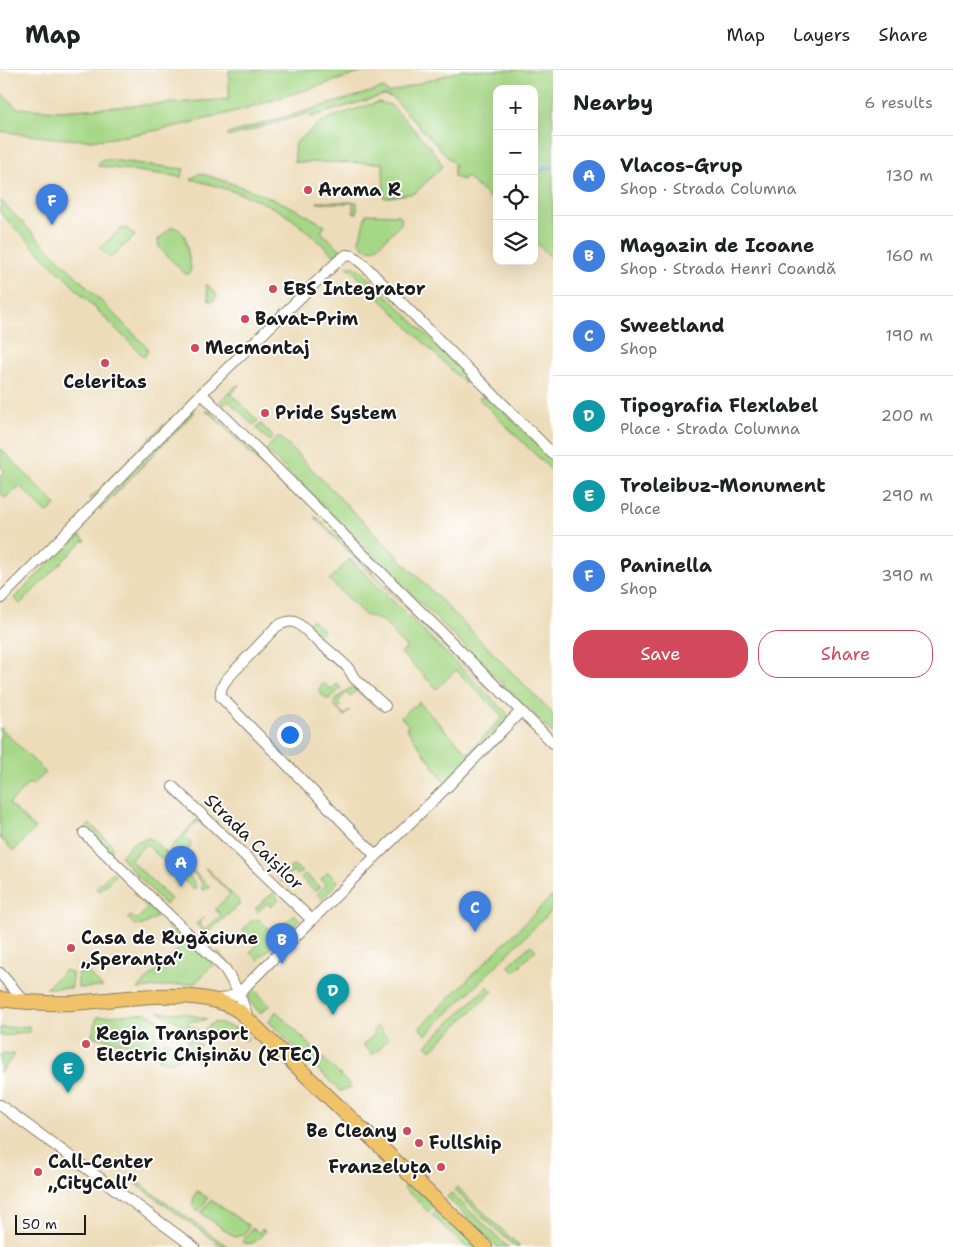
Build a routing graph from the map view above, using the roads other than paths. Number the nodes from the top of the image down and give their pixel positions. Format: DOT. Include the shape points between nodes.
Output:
graph roads {
  1 [pos="202,394"];
  2 [pos="553,454"];
  3 [pos="4,596"];
  4 [pos="385,706"];
  5 [pos="521,711"];
  6 [pos="553,743"];
  7 [pos="173,787"];
  8 [pos="84,833"];
  9 [pos="376,856"];
  10 [pos="312,920"];
  11 [pos="0,973"];
  12 [pos="239,993"];
  13 [pos="0,999"];
  14 [pos="212,1000"];
  15 [pos="25,1002"];
  16 [pos="248,1019"];
  17 [pos="0,1105"];
  18 [pos="194,1247"];
  19 [pos="485,1247"];
  1 -- 2 [label="street" via="337,262 350,255 364,265"];
  1 -- 3 [label="street"];
  1 -- 5 [label="street"];
  4 -- 9 [label="street" via="310,634 289,621 276,627 226,680 221,697"];
  5 -- 6 [label="street"];
  5 -- 9 [label="street"];
  7 -- 10 [label="street, Strada Caișilor"];
  8 -- 12 [label="street" via="225,969"];
  9 -- 10 [label="street"];
  10 -- 12 [label="street"];
  11 -- 15 [label="street"];
  12 -- 14 [label="street"];
  12 -- 16 [label="street"];
  13 -- 15 [label="main road"];
  14 -- 15 [label="main road" via="156,997 46,1004"];
  14 -- 16 [label="main road" via="227,1004"];
  16 -- 19 [label="main road"];
  17 -- 18 [label="street"];
}
